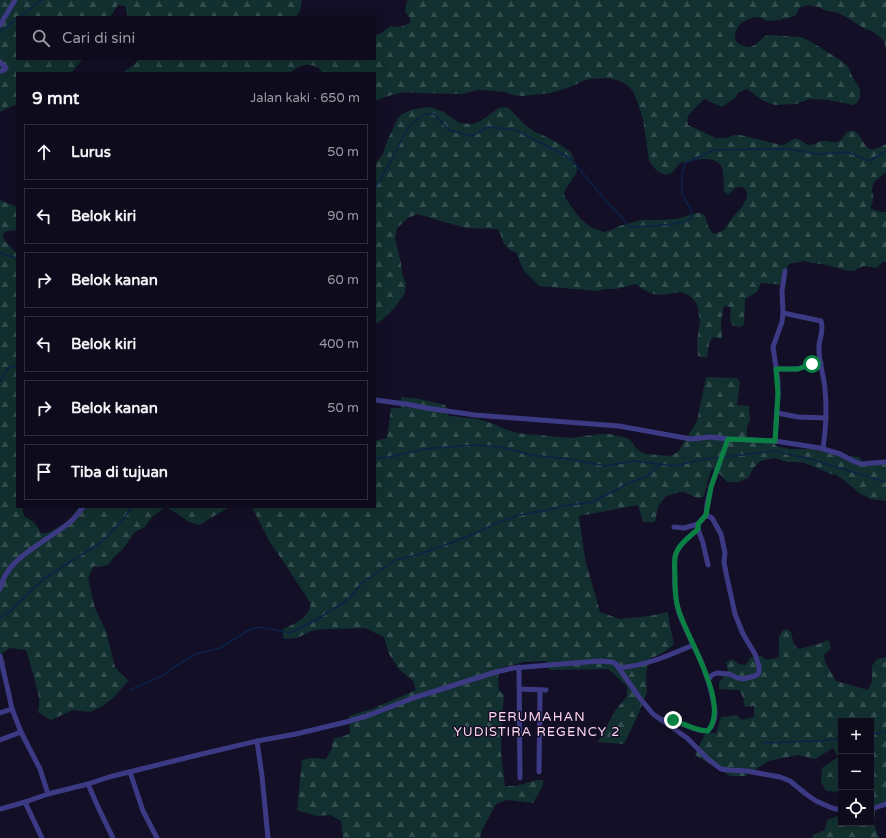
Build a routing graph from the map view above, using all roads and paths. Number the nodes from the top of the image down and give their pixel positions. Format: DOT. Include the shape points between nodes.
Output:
graph roads {
  1 [pos="15,0"];
  2 [pos="0,25"];
  3 [pos="0,62"];
  4 [pos="0,71"];
  5 [pos="785,271"];
  6 [pos="783,313"];
  7 [pos="821,364"];
  8 [pos="776,369"];
  9 [pos="376,400"];
  10 [pos="777,413"];
  11 [pos="826,418"];
  12 [pos="728,439"];
  13 [pos="775,441"];
  14 [pos="823,449"];
  15 [pos="886,462"];
  16 [pos="82,508"];
  17 [pos="706,515"];
  18 [pos="674,527"];
  19 [pos="698,527"];
  20 [pos="708,565"];
  21 [pos="0,589"];
  22 [pos="693,645"];
  23 [pos="0,656"];
  24 [pos="520,667"];
  25 [pos="620,668"];
  26 [pos="708,680"];
  27 [pos="520,689"];
  28 [pos="12,709"];
  29 [pos="0,712"];
  30 [pos="660,719"];
  31 [pos="21,732"];
  32 [pos="0,740"];
  33 [pos="258,741"];
  34 [pos="130,772"];
  35 [pos="539,772"];
  36 [pos="520,778"];
  37 [pos="88,784"];
  38 [pos="48,794"];
  39 [pos="24,802"];
  40 [pos="886,804"];
  41 [pos="874,807"];
  42 [pos="0,809"];
  43 [pos="838,809"];
  44 [pos="42,838"];
  45 [pos="114,838"];
  46 [pos="157,838"];
  47 [pos="268,838"];
  1 -- 2 [label="street"];
  3 -- 4 [label="street" via="6,68"];
  5 -- 6 [label="street" via="782,291"];
  6 -- 7 [label="street" via="821,321"];
  6 -- 8 [label="street" via="774,347"];
  7 -- 8 [label="street" via="798,369"];
  7 -- 11 [label="street"];
  8 -- 10 [label="street"];
  9 -- 12 [label="street" via="475,415 619,426 691,439"];
  10 -- 11 [label="street"];
  10 -- 13 [label="street"];
  11 -- 14 [label="street"];
  12 -- 13 [label="street"];
  12 -- 17 [label="street" via="711,487"];
  13 -- 14 [label="street"];
  14 -- 15 [label="street" via="861,464"];
  16 -- 21 [label="street" via="65,527 14,564 6,572"];
  17 -- 19 [label="street"];
  17 -- 26 [label="street" via="712,518 720,534 735,614 759,666 759,672 755,676 743,679 717,673"];
  18 -- 19 [label="street"];
  19 -- 20 [label="street"];
  19 -- 22 [label="street" via="680,546 675,557 678,606"];
  22 -- 25 [label="street" via="653,661"];
  22 -- 26 [label="street"];
  23 -- 28 [label="street"];
  24 -- 25 [label="street" via="599,661 612,662"];
  24 -- 27 [label="street"];
  24 -- 33 [label="street" via="413,698 346,722"];
  25 -- 30 [label="street" via="646,706"];
  26 -- 30 [label="street" via="715,713 708,731 698,730 673,720"];
  27 -- 35 [label="street" via="543,690"];
  27 -- 36 [label="street"];
  28 -- 29 [label="street"];
  28 -- 31 [label="street"];
  30 -- 43 [label="street" via="687,738 721,769 780,777 790,781 820,803"];
  31 -- 32 [label="street"];
  31 -- 38 [label="street" via="40,769"];
  33 -- 34 [label="street"];
  33 -- 47 [label="street"];
  34 -- 37 [label="street"];
  34 -- 46 [label="street" via="143,811"];
  37 -- 38 [label="street"];
  37 -- 45 [label="street"];
  38 -- 39 [label="street"];
  39 -- 42 [label="street"];
  39 -- 44 [label="street"];
  40 -- 41 [label="street"];
}
